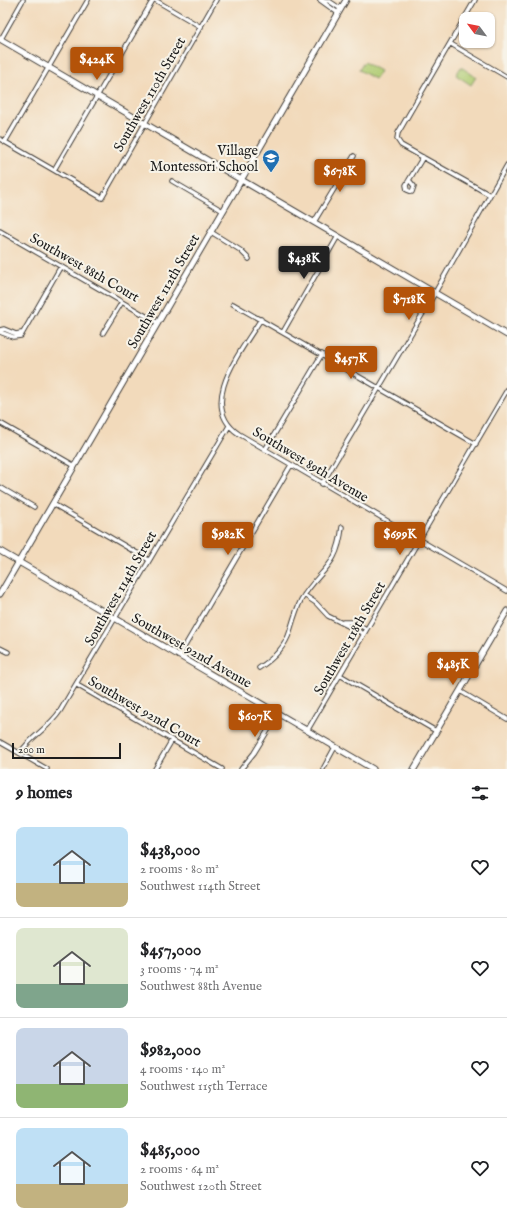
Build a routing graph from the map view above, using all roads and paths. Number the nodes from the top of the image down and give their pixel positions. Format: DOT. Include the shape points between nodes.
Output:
graph roads {
  1 [pos="23,0"];
  2 [pos="88,0"];
  3 [pos="154,0"];
  4 [pos="216,0"];
  5 [pos="321,0"];
  6 [pos="346,0"];
  7 [pos="475,0"];
  8 [pos="339,11"];
  9 [pos="201,27"];
  10 [pos="1,40"];
  11 [pos="450,44"];
  12 [pos="49,68"];
  13 [pos="507,77"];
  14 [pos="97,96"];
  15 [pos="144,123"];
  16 [pos="0,139"];
  17 [pos="5,142"];
  18 [pos="354,156"];
  19 [pos="423,157"];
  20 [pos="507,165"];
  21 [pos="54,170"];
  22 [pos="242,180"];
  23 [pos="409,180"];
  24 [pos="172,181"];
  25 [pos="490,195"];
  26 [pos="223,211"];
  27 [pos="314,222"];
  28 [pos="0,231"];
  29 [pos="211,232"];
  30 [pos="338,236"];
  31 [pos="249,259"];
  32 [pos="61,266"];
  33 [pos="435,293"];
  34 [pos="122,302"];
  35 [pos="233,304"];
  36 [pos="261,319"];
  37 [pos="158,323"];
  38 [pos="0,331"];
  39 [pos="283,332"];
  40 [pos="103,333"];
  41 [pos="507,335"];
  42 [pos="322,354"];
  43 [pos="379,387"];
  44 [pos="507,390"];
  45 [pos="0,423"];
  46 [pos="229,426"];
  47 [pos="476,444"];
  48 [pos="265,450"];
  49 [pos="291,465"];
  50 [pos="75,466"];
  51 [pos="322,484"];
  52 [pos="0,487"];
  53 [pos="53,504"];
  54 [pos="34,507"];
  55 [pos="342,527"];
  56 [pos="419,541"];
  57 [pos="0,551"];
  58 [pos="149,560"];
  59 [pos="19,562"];
  60 [pos="507,591"];
  61 [pos="0,594"];
  62 [pos="304,595"];
  63 [pos="507,611"];
  64 [pos="115,618"];
  65 [pos="343,622"];
  66 [pos="366,629"];
  67 [pos="364,634"];
  68 [pos="0,648"];
  69 [pos="8,652"];
  70 [pos="179,656"];
  71 [pos="259,668"];
  72 [pos="340,675"];
  73 [pos="77,685"];
  74 [pos="460,691"];
  75 [pos="278,714"];
  76 [pos="507,719"];
  77 [pos="307,731"];
  78 [pos="436,731"];
  79 [pos="172,740"];
  80 [pos="0,742"];
  81 [pos="335,747"];
  82 [pos="20,754"];
  83 [pos="47,769"];
  84 [pos="155,769"];
  85 [pos="222,769"];
  86 [pos="242,769"];
  87 [pos="323,769"];
  88 [pos="373,769"];
  89 [pos="414,769"];
  1 -- 10 [label="street"];
  2 -- 12 [label="street"];
  3 -- 9 [label="street"];
  3 -- 14 [label="street"];
  4 -- 9 [label="street, Southwest 110th Street"];
  5 -- 8 [label="street" via="329,1"];
  6 -- 8 [label="main road, Southwest 112th Street"];
  7 -- 11 [label="street"];
  8 -- 22 [label="main road, Southwest 112th Street"];
  9 -- 15 [label="street, Southwest 110th Street"];
  10 -- 12 [label="main road"];
  11 -- 13 [label="street"];
  11 -- 19 [label="street" via="397,135 399,143"];
  12 -- 14 [label="main road"];
  12 -- 17 [label="street"];
  14 -- 15 [label="main road"];
  14 -- 21 [label="street"];
  15 -- 21 [label="street, Southwest 110th Street" via="102,198"];
  15 -- 22 [label="main road"];
  16 -- 17 [label="street"];
  17 -- 21 [label="street"];
  18 -- 27 [label="street"];
  19 -- 23 [label="street"];
  19 -- 25 [label="street"];
  20 -- 25 [label="street"];
  22 -- 26 [label="main road, Southwest 112th Street"];
  22 -- 27 [label="main road"];
  24 -- 26 [label="street"];
  25 -- 33 [label="street"];
  26 -- 29 [label="main road, Southwest 112th Street"];
  27 -- 30 [label="main road"];
  28 -- 32 [label="street, Southwest 88th Court"];
  29 -- 31 [label="street" via="240,250"];
  29 -- 37 [label="main road, Southwest 112th Street"];
  30 -- 33 [label="main road"];
  30 -- 39 [label="street"];
  32 -- 34 [label="street, Southwest 88th Court"];
  32 -- 38 [label="street" via="19,337"];
  33 -- 41 [label="main road"];
  33 -- 43 [label="street"];
  34 -- 37 [label="street, Southwest 88th Court"];
  34 -- 40 [label="street"];
  35 -- 36 [label="street"];
  36 -- 39 [label="street"];
  36 -- 46 [label="street" via="223,385 221,404"];
  37 -- 50 [label="main road, Southwest 112th Street"];
  39 -- 42 [label="street"];
  42 -- 43 [label="street"];
  42 -- 48 [label="street"];
  43 -- 47 [label="street"];
  43 -- 51 [label="street"];
  44 -- 47 [label="street, Southwest 118th Street"];
  45 -- 50 [label="street"];
  46 -- 48 [label="street, Southwest 89th Avenue"];
  46 -- 58 [label="street, Southwest 114th Street"];
  47 -- 56 [label="street, Southwest 118th Street"];
  48 -- 49 [label="street, Southwest 89th Avenue"];
  49 -- 51 [label="street, Southwest 89th Avenue"];
  49 -- 70 [label="street"];
  50 -- 53 [label="main road, Southwest 112th Street"];
  51 -- 56 [label="street, Southwest 89th Avenue"];
  52 -- 54 [label="street"];
  53 -- 58 [label="street"];
  53 -- 59 [label="main road, Southwest 112th Street"];
  55 -- 62 [label="street" via="340,544 332,562"];
  56 -- 60 [label="street, Southwest 89th Avenue"];
  56 -- 66 [label="street, Southwest 118th Street"];
  57 -- 59 [label="main road, Southwest 92nd Avenue"];
  58 -- 64 [label="street, Southwest 114th Street"];
  59 -- 61 [label="main road, Southwest 112th Street"];
  59 -- 64 [label="main road, Southwest 92nd Avenue"];
  62 -- 65 [label="street" via="316,602 328,616"];
  62 -- 71 [label="street" via="283,646"];
  63 -- 74 [label="main road"];
  64 -- 70 [label="main road, Southwest 92nd Avenue"];
  64 -- 73 [label="street, Southwest 114th Street"];
  65 -- 66 [label="street" via="355,622"];
  65 -- 67 [label="street"];
  66 -- 67 [label="street, Southwest 118th Street"];
  67 -- 72 [label="street, Southwest 118th Street"];
  68 -- 69 [label="street"];
  70 -- 75 [label="main road, Southwest 92nd Avenue"];
  72 -- 77 [label="street, Southwest 118th Street"];
  72 -- 78 [label="street"];
  73 -- 79 [label="street, Southwest 92nd Court"];
  73 -- 82 [label="street, Southwest 114th Street" via="54,721 29,742"];
  74 -- 76 [label="street"];
  74 -- 78 [label="main road"];
  75 -- 77 [label="main road, Southwest 92nd Avenue"];
  75 -- 86 [label="street"];
  77 -- 81 [label="main road, Southwest 92nd Avenue"];
  78 -- 89 [label="main road"];
  79 -- 84 [label="street"];
  79 -- 85 [label="street, Southwest 92nd Court"];
  80 -- 82 [label="street"];
  81 -- 87 [label="street"];
  81 -- 88 [label="main road, Southwest 92nd Avenue"];
  82 -- 83 [label="street"];
}
